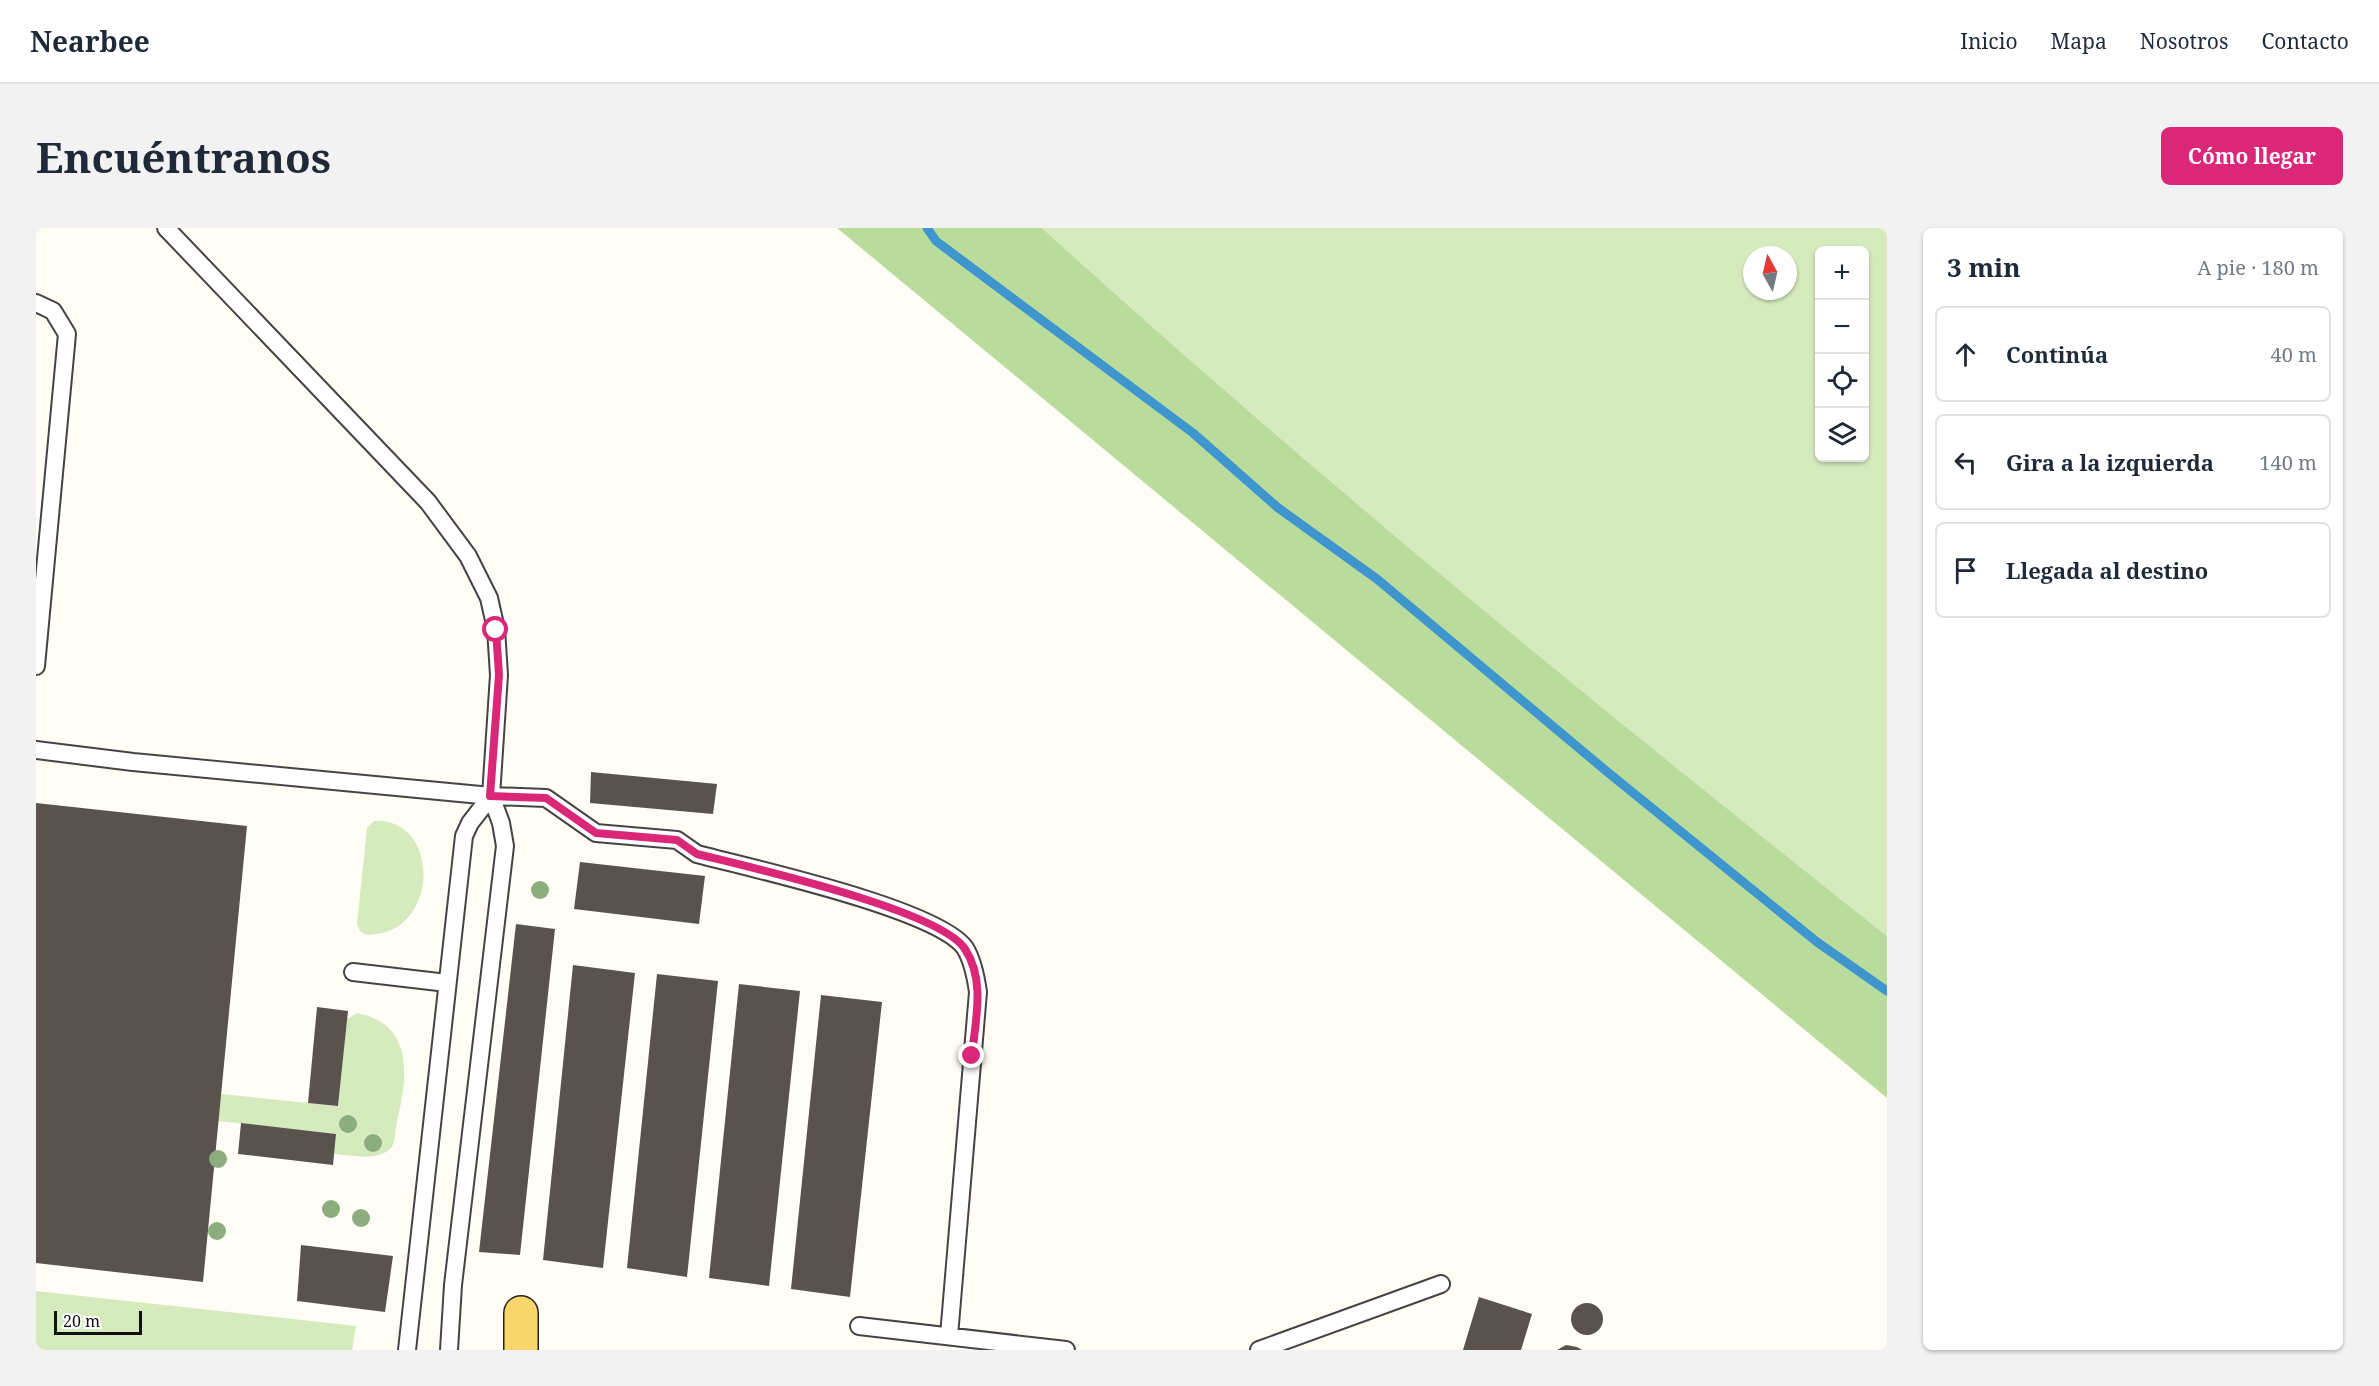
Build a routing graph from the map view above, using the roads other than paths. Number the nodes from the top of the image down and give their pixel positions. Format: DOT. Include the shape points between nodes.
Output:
graph roads {
  1 [pos="166,228"];
  2 [pos="36,303"];
  3 [pos="36,666"];
  4 [pos="36,750"];
  5 [pos="490,796"];
  6 [pos="353,972"];
  7 [pos="447,983"];
  8 [pos="1441,1284"];
  9 [pos="521,1313"];
  10 [pos="859,1326"];
  11 [pos="949,1336"];
  12 [pos="407,1350"];
  13 [pos="449,1350"];
  14 [pos="521,1350"];
  15 [pos="1066,1350"];
  16 [pos="1259,1350"];
  1 -- 5 [label="lane" via="428,502 468,556 489,598 496,630 499,675"];
  2 -- 3 [label="lane" via="54,311 67,334"];
  4 -- 5 [label="lane"];
  5 -- 7 [label="lane" via="464,836"];
  5 -- 11 [label="lane" via="546,798 596,833 677,840 697,854 893,908 949,933 965,949 978,992"];
  5 -- 13 [label="lane" via="505,846 453,1285"];
  6 -- 7 [label="lane"];
  7 -- 12 [label="lane"];
  8 -- 16 [label="lane"];
  9 -- 14 [label="main road"];
  10 -- 11 [label="lane"];
  11 -- 15 [label="lane"];
}
